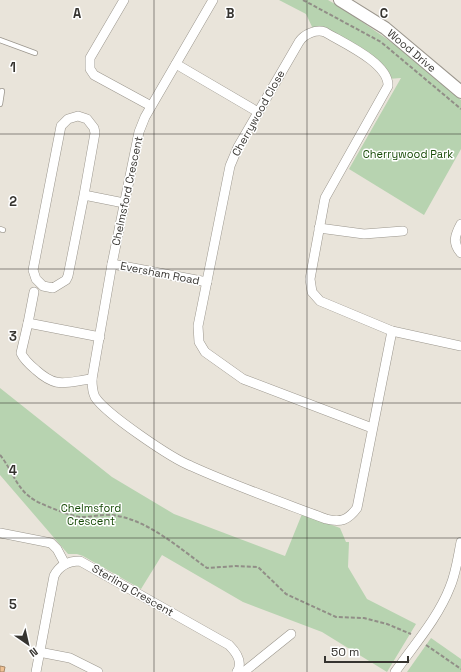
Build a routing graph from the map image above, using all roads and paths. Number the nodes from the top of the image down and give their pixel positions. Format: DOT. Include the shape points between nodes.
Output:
graph roads {
  1 [pos="124,0"];
  2 [pos="303,0"];
  3 [pos="340,0"];
  4 [pos="211,1"];
  5 [pos="0,40"];
  6 [pos="35,53"];
  7 [pos="176,64"];
  8 [pos="2,91"];
  9 [pos="461,92"];
  10 [pos="0,104"];
  11 [pos="151,106"];
  12 [pos="461,109"];
  13 [pos="258,112"];
  14 [pos="84,195"];
  15 [pos="124,203"];
  16 [pos="461,224"];
  17 [pos="319,228"];
  18 [pos="403,231"];
  19 [pos="461,253"];
  20 [pos="112,264"];
  21 [pos="208,282"];
  22 [pos="34,292"];
  23 [pos="28,323"];
  24 [pos="392,331"];
  25 [pos="100,338"];
  26 [pos="461,346"];
  27 [pos="92,379"];
  28 [pos="372,428"];
  29 [pos="0,455"];
  30 [pos="0,533"];
  31 [pos="461,542"];
  32 [pos="65,564"];
  33 [pos="291,634"];
  34 [pos="418,639"];
  35 [pos="39,652"];
  36 [pos="461,669"];
  37 [pos="36,672"];
  38 [pos="98,672"];
  39 [pos="237,672"];
  40 [pos="395,672"];
  1 -- 11 [label="street" via="90,58 90,69 94,75"];
  2 -- 12 [label="path" via="381,42"];
  3 -- 9 [label="street, Wood Drive" via="385,28"];
  4 -- 7 [label="street, Chelmsford Crescent"];
  5 -- 6 [label="lane"];
  7 -- 11 [label="street, Chelmsford Crescent"];
  7 -- 13 [label="street"];
  8 -- 10 [label="lane"];
  11 -- 15 [label="street, Chelmsford Crescent" via="139,132"];
  13 -- 17 [label="street, Cherrywood Close" via="299,42 305,35 314,32 325,32 370,59 386,74 388,86 326,198"];
  13 -- 21 [label="street, Cherrywood Close" via="230,166"];
  14 -- 14 [label="street" via="96,133 92,123 78,116 68,119 61,126 33,270 36,279 43,286 53,288 68,276"];
  14 -- 15 [label="street"];
  15 -- 20 [label="street, Chelmsford Crescent"];
  16 -- 19 [label="street" via="454,241"];
  17 -- 18 [label="street" via="364,234"];
  17 -- 24 [label="street, Cherrywood Close" via="310,286 315,297"];
  20 -- 21 [label="street, Eversham Road"];
  20 -- 25 [label="street, Chelmsford Crescent"];
  21 -- 28 [label="street, Cherrywood Close" via="198,332 201,347 209,356 253,383"];
  22 -- 23 [label="street"];
  23 -- 25 [label="street"];
  23 -- 27 [label="street" via="22,353 27,362 53,382"];
  24 -- 26 [label="street"];
  24 -- 28 [label="street, Chelmsford Crescent"];
  25 -- 27 [label="street, Chelmsford Crescent"];
  27 -- 28 [label="street, Chelmsford Crescent" via="92,389 104,406 136,432 189,466 335,522 349,519 357,508"];
  29 -- 34 [label="path" via="16,481 30,497 45,505 79,517 112,515 149,526 207,568 258,567 286,594 336,616 364,618 387,624"];
  30 -- 32 [label="street" via="51,543"];
  31 -- 34 [label="street" via="450,588 437,613"];
  32 -- 35 [label="street" via="54,576"];
  32 -- 39 [label="street, Sterling Crescent" via="75,561 86,563 229,645 239,660"];
  33 -- 39 [label="street, Sterling Crescent" via="245,671"];
  34 -- 36 [label="path"];
  34 -- 40 [label="street"];
  35 -- 37 [label="street"];
  35 -- 38 [label="street" via="70,658"];
}
